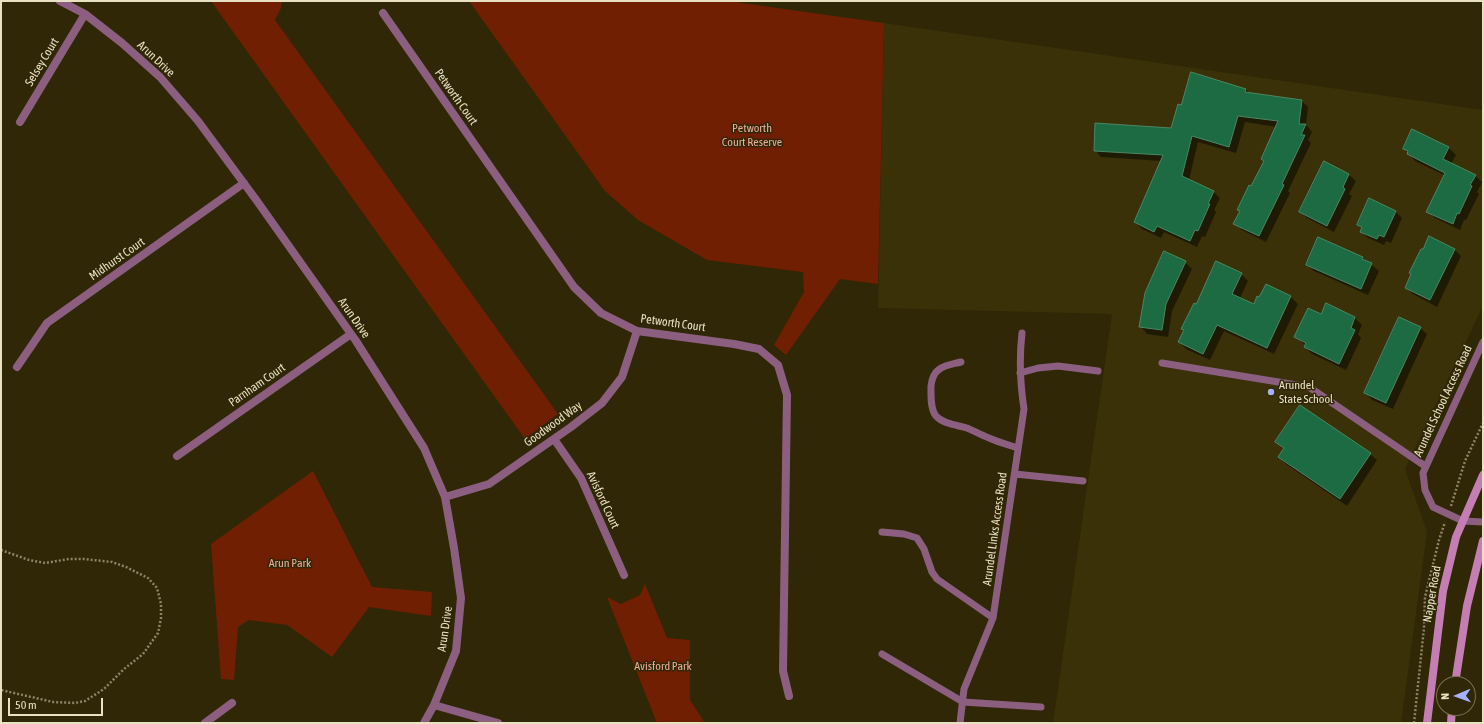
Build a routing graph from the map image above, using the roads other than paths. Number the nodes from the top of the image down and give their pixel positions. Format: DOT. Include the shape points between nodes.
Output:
graph roads {
  1 [pos="60,1"];
  2 [pos="383,13"];
  3 [pos="85,14"];
  4 [pos="20,122"];
  5 [pos="244,183"];
  6 [pos="637,331"];
  7 [pos="1022,333"];
  8 [pos="351,334"];
  9 [pos="1483,342"];
  10 [pos="961,362"];
  11 [pos="1162,363"];
  12 [pos="17,367"];
  13 [pos="1098,371"];
  14 [pos="1020,373"];
  15 [pos="554,439"];
  16 [pos="1018,448"];
  17 [pos="177,456"];
  18 [pos="1425,466"];
  19 [pos="1014,474"];
  20 [pos="1483,475"];
  21 [pos="1083,481"];
  22 [pos="444,497"];
  23 [pos="1463,521"];
  24 [pos="1483,522"];
  25 [pos="882,532"];
  26 [pos="1483,541"];
  27 [pos="624,576"];
  28 [pos="993,618"];
  29 [pos="882,654"];
  30 [pos="1456,676"];
  31 [pos="789,696"];
  32 [pos="962,702"];
  33 [pos="232,703"];
  34 [pos="434,704"];
  35 [pos="1041,706"];
  36 [pos="205,723"];
  37 [pos="424,723"];
  38 [pos="498,723"];
  39 [pos="960,723"];
  40 [pos="1427,723"];
  1 -- 3 [label="street, Arun Drive"];
  2 -- 6 [label="street, Petworth Court" via="574,287 601,313"];
  3 -- 4 [label="street, Selsey Court"];
  3 -- 5 [label="street, Arun Drive" via="160,77 198,121"];
  5 -- 8 [label="street, Arun Drive"];
  5 -- 12 [label="street, Midhurst Court" via="47,323"];
  6 -- 15 [label="street, Goodwood Way" via="622,377 602,403"];
  6 -- 31 [label="street, Petworth Court" via="734,344 759,350 778,365 787,395 782,671"];
  7 -- 14 [label="lane, Arundel Links Access Road"];
  8 -- 17 [label="street, Parnham Court"];
  8 -- 22 [label="street, Arun Drive" via="424,448"];
  9 -- 18 [label="lane, Arundel School Access Road"];
  10 -- 16 [label="lane" via="944,366 933,375 932,406 935,415 943,421"];
  11 -- 18 [label="lane" via="1309,387"];
  13 -- 14 [label="lane" via="1058,366"];
  14 -- 16 [label="lane, Arundel Links Access Road" via="1024,409"];
  15 -- 22 [label="street, Goodwood Way" via="489,484"];
  15 -- 27 [label="street, Avisford Court" via="581,478"];
  16 -- 19 [label="lane, Arundel Links Access Road"];
  18 -- 23 [label="lane, Arundel School Access Road" via="1425,490 1433,507"];
  19 -- 21 [label="lane"];
  19 -- 28 [label="lane, Arundel Links Access Road"];
  20 -- 23 [label="main road, Napper Road"];
  22 -- 34 [label="street, Arun Drive" via="461,598 456,651"];
  23 -- 24 [label="lane"];
  23 -- 40 [label="main road, Napper Road" via="1456,538 1443,591"];
  25 -- 28 [label="lane" via="917,538 937,579"];
  26 -- 30 [label="main road" via="1467,606"];
  28 -- 32 [label="lane, Arundel Links Access Road" via="964,689"];
  29 -- 32 [label="lane"];
  32 -- 35 [label="lane"];
  32 -- 39 [label="lane, Arundel Links Access Road"];
  33 -- 36 [label="street"];
  34 -- 37 [label="street, Arun Drive"];
  34 -- 38 [label="street"];
}
